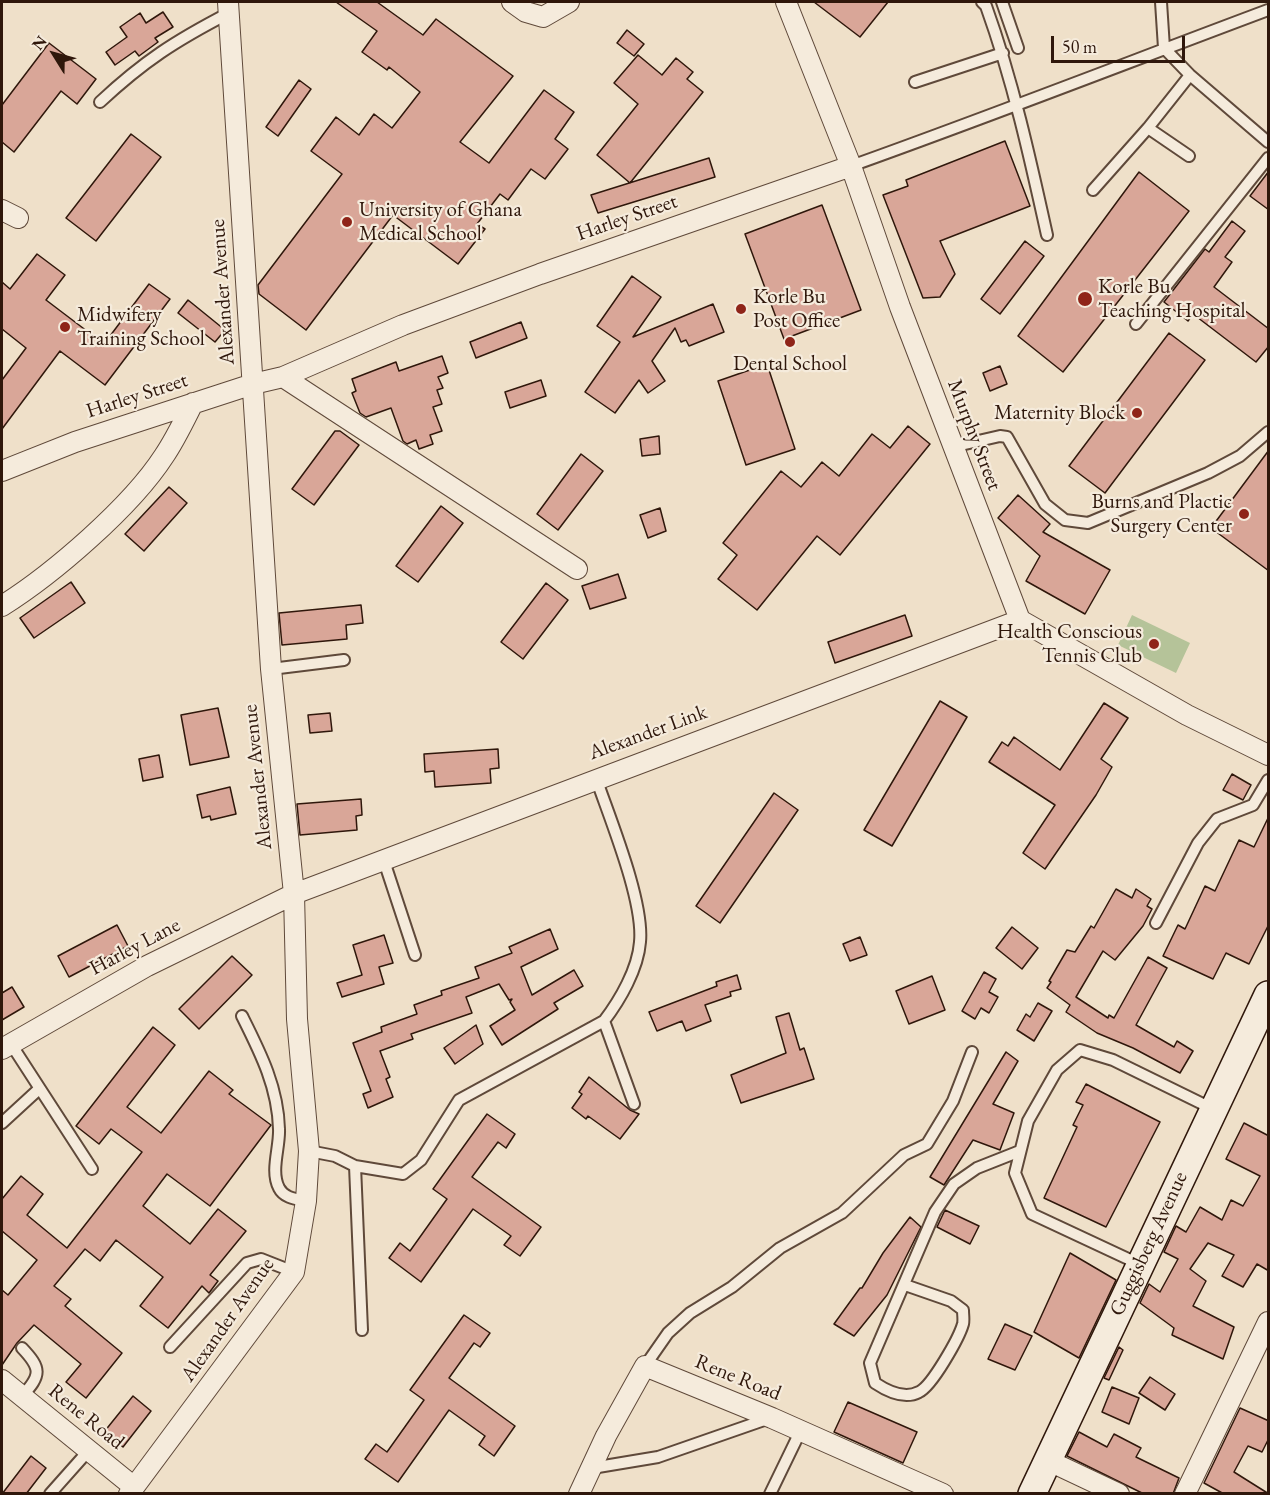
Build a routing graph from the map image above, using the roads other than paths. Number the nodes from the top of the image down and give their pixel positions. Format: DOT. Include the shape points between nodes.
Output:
graph roads {
  1 [pos="512,2"];
  2 [pos="569,2"];
  3 [pos="786,2"];
  4 [pos="982,2"];
  5 [pos="1002,2"];
  6 [pos="1161,2"];
  7 [pos="228,7"];
  8 [pos="1269,10"];
  9 [pos="1018,48"];
  10 [pos="1164,48"];
  11 [pos="1003,53"];
  12 [pos="1190,75"];
  13 [pos="915,82"];
  14 [pos="100,102"];
  15 [pos="1018,106"];
  16 [pos="1148,128"];
  17 [pos="1269,142"];
  18 [pos="1189,156"];
  19 [pos="1269,158"];
  20 [pos="851,166"];
  21 [pos="1093,190"];
  22 [pos="1047,235"];
  23 [pos="1136,324"];
  24 [pos="283,377"];
  25 [pos="253,384"];
  26 [pos="193,403"];
  27 [pos="1269,432"];
  28 [pos="952,447"];
  29 [pos="2,471"];
  30 [pos="577,569"];
  31 [pos="2,606"];
  32 [pos="1020,620"];
  33 [pos="344,660"];
  34 [pos="271,669"];
  35 [pos="1269,755"];
  36 [pos="596,778"];
  37 [pos="1269,780"];
  38 [pos="383,858"];
  39 [pos="294,894"];
  40 [pos="1156,923"];
  41 [pos="415,955"];
  42 [pos="1269,995"];
  43 [pos="242,1016"];
  44 [pos="604,1021"];
  45 [pos="6,1046"];
  46 [pos="972,1052"];
  47 [pos="39,1089"];
  48 [pos="634,1104"];
  49 [pos="1213,1109"];
  50 [pos="2,1123"];
  51 [pos="309,1151"];
  52 [pos="1020,1151"];
  53 [pos="355,1166"];
  54 [pos="92,1169"];
  55 [pos="306,1202"];
  56 [pos="1139,1264"];
  57 [pos="294,1272"];
  58 [pos="905,1285"];
  59 [pos="1269,1322"];
  60 [pos="362,1330"];
  61 [pos="170,1347"];
  62 [pos="22,1348"];
  63 [pos="645,1366"];
  64 [pos="2,1380"];
  65 [pos="22,1396"];
  66 [pos="772,1418"];
  67 [pos="801,1430"];
  68 [pos="90,1449"];
  69 [pos="1047,1460"];
  70 [pos="592,1468"];
  71 [pos="134,1492"];
  72 [pos="50,1494"];
  73 [pos="579,1494"];
  74 [pos="770,1494"];
  75 [pos="943,1494"];
  76 [pos="1032,1494"];
  77 [pos="1119,1494"];
  78 [pos="1185,1494"];
  1 -- 2 [label="street" via="543,17"];
  3 -- 20 [label="street, Murphy Street"];
  4 -- 11 [label="lane"];
  5 -- 9 [label="lane"];
  6 -- 10 [label="lane"];
  7 -- 14 [label="lane" via="140,65"];
  7 -- 25 [label="street, Alexander Avenue"];
  8 -- 10 [label="lane, Harley Street"];
  10 -- 12 [label="lane"];
  10 -- 15 [label="lane, Harley Street"];
  11 -- 13 [label="lane"];
  11 -- 15 [label="lane"];
  12 -- 16 [label="lane"];
  12 -- 17 [label="lane"];
  15 -- 20 [label="lane, Harley Street"];
  15 -- 22 [label="lane"];
  16 -- 18 [label="lane"];
  16 -- 21 [label="lane"];
  19 -- 23 [label="lane"];
  20 -- 24 [label="street, Harley Street" via="403,325"];
  20 -- 28 [label="street, Murphy Street"];
  24 -- 25 [label="street, Harley Street"];
  24 -- 30 [label="street"];
  25 -- 26 [label="street, Harley Street"];
  25 -- 34 [label="street, Alexander Avenue"];
  26 -- 29 [label="street, Harley Street"];
  26 -- 31 [label="street" via="164,457 128,499 70,555"];
  27 -- 28 [label="lane" via="1240,456 1208,473 1088,523 1065,520 1045,504 1007,437"];
  28 -- 32 [label="street, Murphy Street"];
  32 -- 35 [label="street" via="1187,715"];
  32 -- 36 [label="street, Alexander Link"];
  33 -- 34 [label="lane"];
  34 -- 39 [label="street, Alexander Avenue"];
  36 -- 38 [label="street, Alexander Link"];
  36 -- 44 [label="lane" via="634,894 640,942 616,1006"];
  37 -- 40 [label="lane" via="1253,805 1217,819 1198,843"];
  38 -- 39 [label="street, Alexander Link"];
  38 -- 41 [label="lane"];
  39 -- 45 [label="street, Harley Lane" via="147,966"];
  39 -- 51 [label="street, Alexander Avenue" via="297,1018"];
  42 -- 49 [label="main road, Guggisberg Avenue"];
  43 -- 55 [label="lane" via="274,1088 279,1129 275,1176 279,1189 286,1197"];
  44 -- 48 [label="lane"];
  44 -- 53 [label="lane" via="459,1100 421,1160 403,1174"];
  45 -- 47 [label="lane"];
  46 -- 63 [label="lane" via="953,1101 927,1144 904,1155 842,1213 780,1248 732,1287 690,1313 668,1333"];
  47 -- 50 [label="lane"];
  47 -- 54 [label="lane"];
  49 -- 52 [label="lane" via="1113,1060 1080,1050 1057,1070 1028,1121"];
  49 -- 56 [label="main road, Guggisberg Avenue"];
  51 -- 53 [label="lane" via="335,1156"];
  51 -- 55 [label="street, Alexander Avenue"];
  52 -- 56 [label="lane" via="1015,1173 1032,1214"];
  52 -- 58 [label="lane" via="977,1168 954,1184 934,1212"];
  53 -- 60 [label="lane"];
  55 -- 57 [label="street, Alexander Avenue"];
  56 -- 69 [label="main road, Guggisberg Avenue"];
  57 -- 61 [label="lane" via="261,1259 247,1263"];
  57 -- 71 [label="street, Alexander Avenue"];
  58 -- 58 [label="lane" via="951,1301 963,1310 963,1324 933,1379 920,1392 908,1395 889,1392 875,1383 870,1363"];
  59 -- 78 [label="street"];
  62 -- 65 [label="lane" via="36,1363 37,1374 34,1384"];
  63 -- 66 [label="street, Rene Road"];
  63 -- 70 [label="street"];
  64 -- 65 [label="street, Rene Road"];
  65 -- 68 [label="street, Rene Road"];
  66 -- 67 [label="street, Rene Road"];
  66 -- 70 [label="lane" via="658,1457"];
  67 -- 74 [label="lane"];
  67 -- 75 [label="street, Rene Road"];
  68 -- 71 [label="street, Rene Road"];
  68 -- 72 [label="lane"];
  69 -- 76 [label="main road, Guggisberg Avenue"];
  69 -- 77 [label="street"];
  70 -- 73 [label="street"];
}
